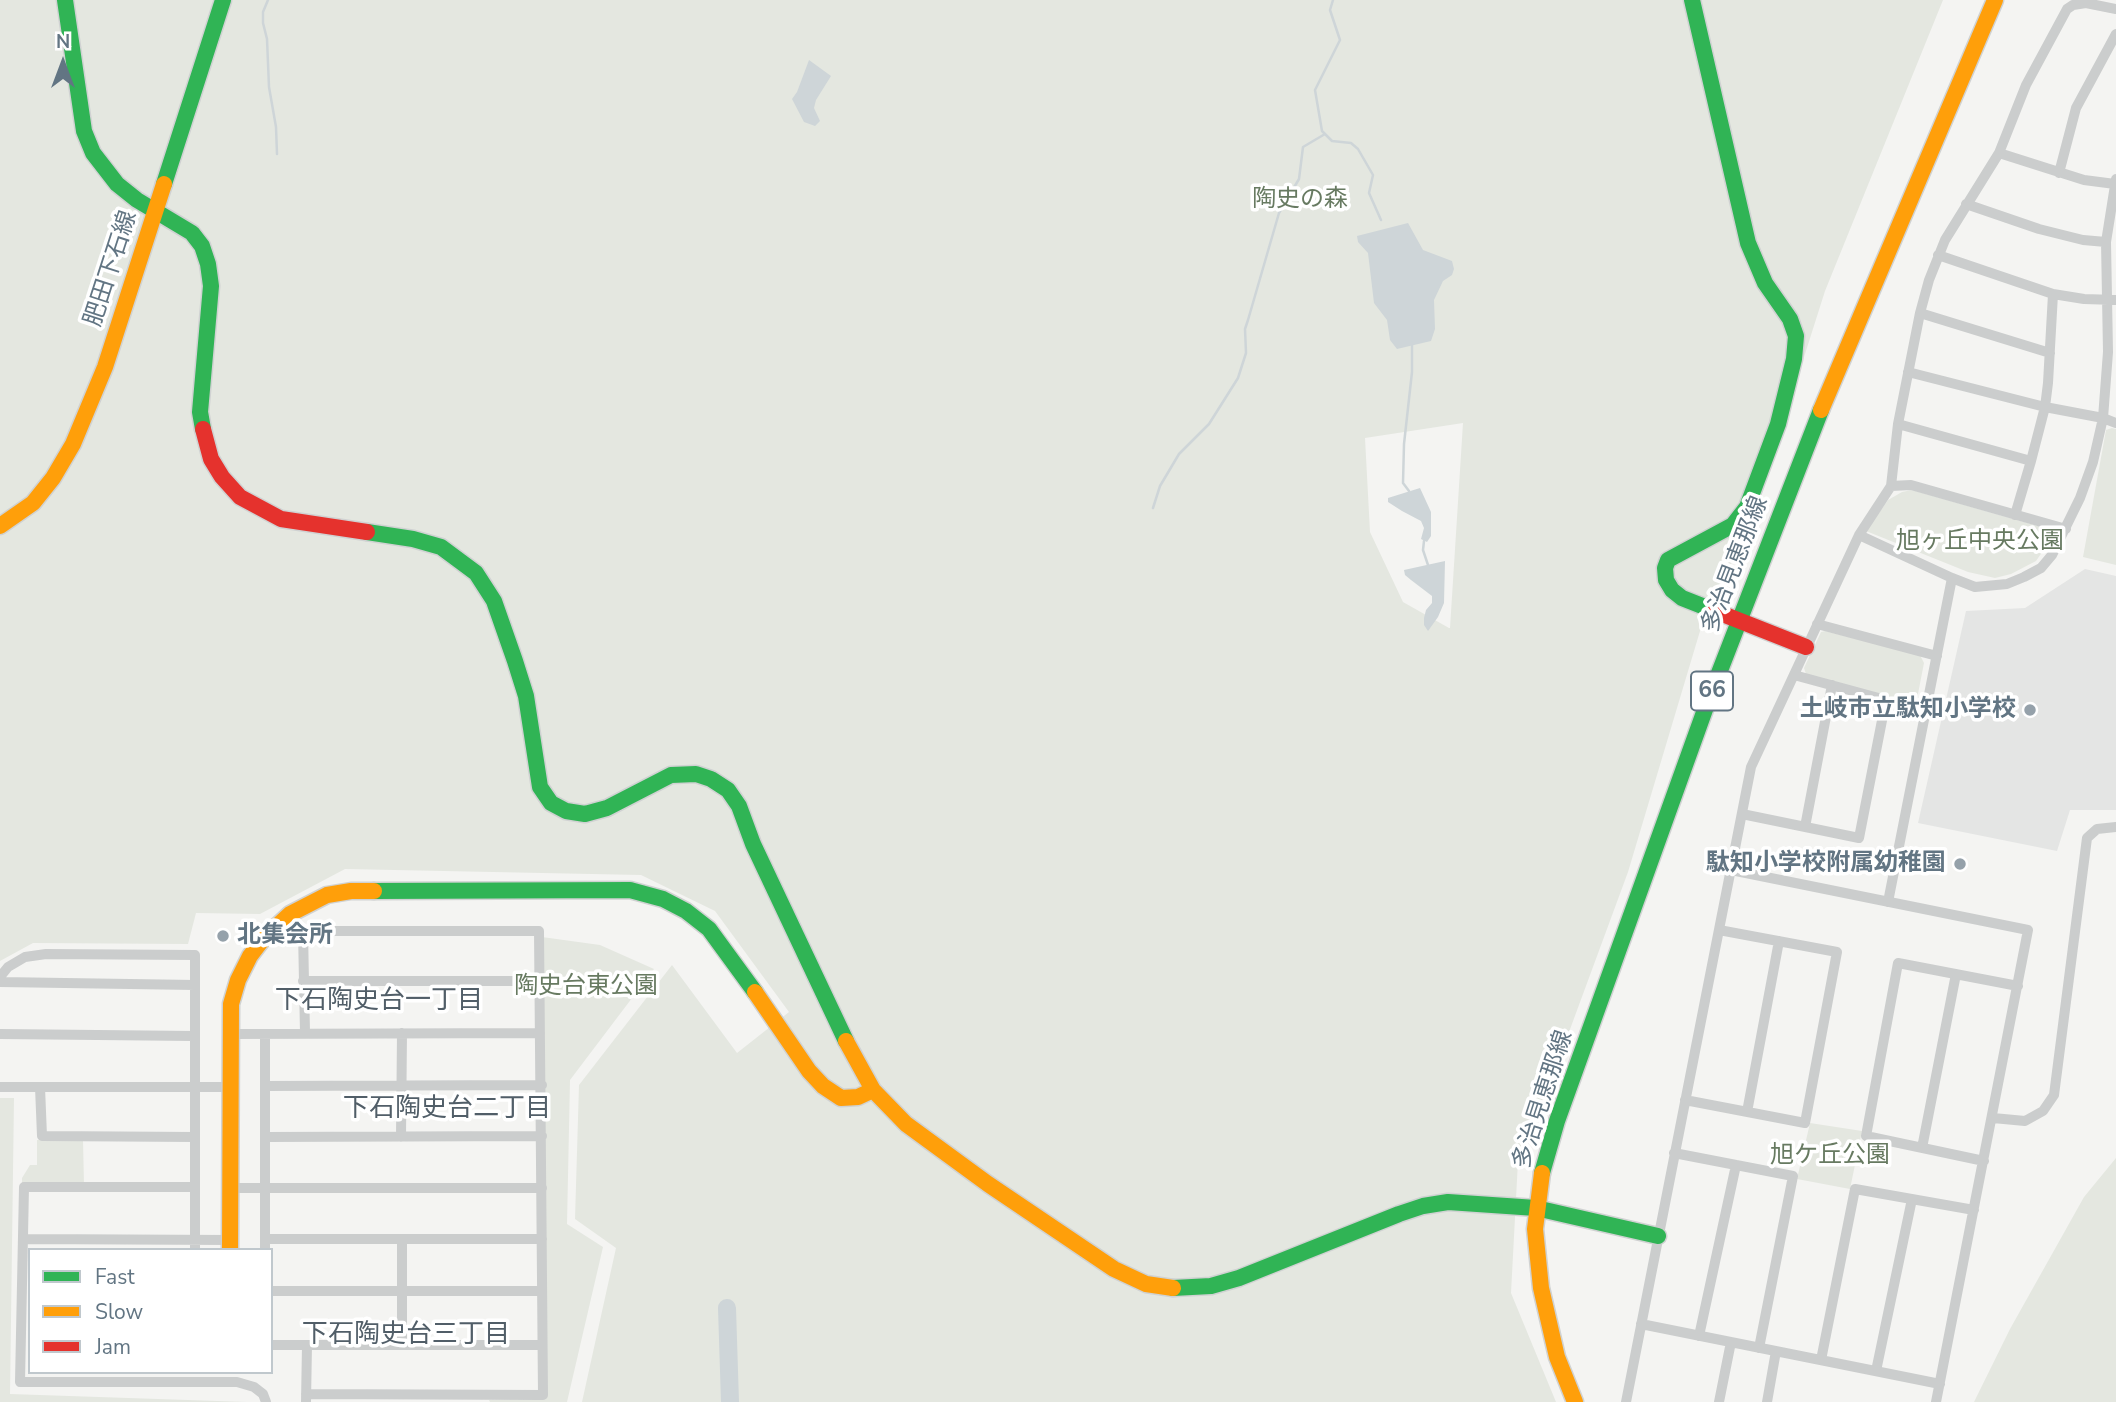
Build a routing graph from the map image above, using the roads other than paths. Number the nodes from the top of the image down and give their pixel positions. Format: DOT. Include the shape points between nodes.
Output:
graph roads {
  1 [pos="65,0"];
  2 [pos="223,0"];
  3 [pos="1692,0"];
  4 [pos="1995,0"];
  5 [pos="2116,9"];
  6 [pos="2116,34"];
  7 [pos="1999,153"];
  8 [pos="2059,173"];
  9 [pos="2116,182"];
  10 [pos="1966,204"];
  11 [pos="155,210"];
  12 [pos="2106,242"];
  13 [pos="1938,255"];
  14 [pos="2053,294"];
  15 [pos="2111,300"];
  16 [pos="1920,313"];
  17 [pos="2050,353"];
  18 [pos="2112,353"];
  19 [pos="1908,372"];
  20 [pos="2045,407"];
  21 [pos="2103,418"];
  22 [pos="2116,422"];
  23 [pos="1898,424"];
  24 [pos="2031,461"];
  25 [pos="1891,486"];
  26 [pos="2015,515"];
  27 [pos="0,526"];
  28 [pos="2066,529"];
  29 [pos="1860,535"];
  30 [pos="1952,578"];
  31 [pos="1739,622"];
  32 [pos="1817,624"];
  33 [pos="1806,647"];
  34 [pos="1937,656"];
  35 [pos="1794,675"];
  36 [pos="1832,685"];
  37 [pos="1742,814"];
  38 [pos="1805,827"];
  39 [pos="2116,827"];
  40 [pos="1731,870"];
  41 [pos="1888,902"];
  42 [pos="1719,930"];
  43 [pos="1779,941"];
  44 [pos="1956,974"];
  45 [pos="0,979"];
  46 [pos="303,981"];
  47 [pos="540,981"];
  48 [pos="195,985"];
  49 [pos="2018,986"];
  50 [pos="305,1033"];
  51 [pos="402,1033"];
  52 [pos="540,1033"];
  53 [pos="0,1034"];
  54 [pos="231,1034"];
  55 [pos="265,1034"];
  56 [pos="194,1036"];
  57 [pos="401,1085"];
  58 [pos="542,1085"];
  59 [pos="195,1086"];
  60 [pos="265,1086"];
  61 [pos="0,1087"];
  62 [pos="40,1087"];
  63 [pos="230,1087"];
  64 [pos="873,1090"];
  65 [pos="1685,1100"];
  66 [pos="1747,1112"];
  67 [pos="1993,1118"];
  68 [pos="542,1136"];
  69 [pos="195,1137"];
  70 [pos="266,1137"];
  71 [pos="401,1137"];
  72 [pos="1922,1148"];
  73 [pos="1674,1153"];
  74 [pos="1984,1161"];
  75 [pos="1736,1165"];
  76 [pos="195,1187"];
  77 [pos="230,1188"];
  78 [pos="265,1188"];
  79 [pos="542,1188"];
  80 [pos="1912,1199"];
  81 [pos="1536,1208"];
  82 [pos="1974,1210"];
  83 [pos="1658,1236"];
  84 [pos="24,1239"];
  85 [pos="402,1239"];
  86 [pos="542,1239"];
  87 [pos="265,1244"];
  88 [pos="195,1245"];
  89 [pos="230,1245"];
  90 [pos="273,1290"];
  91 [pos="26,1291"];
  92 [pos="402,1291"];
  93 [pos="542,1292"];
  94 [pos="1641,1324"];
  95 [pos="1699,1336"];
  96 [pos="1731,1342"];
  97 [pos="273,1345"];
  98 [pos="307,1345"];
  99 [pos="402,1345"];
  100 [pos="542,1345"];
  101 [pos="25,1346"];
  102 [pos="1759,1348"];
  103 [pos="1776,1351"];
  104 [pos="1821,1360"];
  105 [pos="1877,1371"];
  106 [pos="1940,1384"];
  107 [pos="306,1398"];
  108 [pos="486,1399"];
  109 [pos="266,1402"];
  110 [pos="1575,1402"];
  111 [pos="1626,1402"];
  112 [pos="1719,1402"];
  113 [pos="1766,1402"];
  114 [pos="1936,1402"];
  1 -- 11 [label="street" via="84,131 93,153 117,184"];
  2 -- 11 [label="street, 肥田下石線"];
  3 -- 31 [label="street" via="1748,243 1796,336 1779,424 1747,507 1732,525 1668,560 1665,568 1666,580 1682,598"];
  4 -- 31 [label="street, 多治見恵那線 / 66" via="1842,357"];
  5 -- 7 [label="street" via="2086,3 2067,9 2026,85"];
  6 -- 8 [label="street" via="2076,108"];
  7 -- 8 [label="street"];
  7 -- 10 [label="street"];
  8 -- 9 [label="street"];
  9 -- 12 [label="street"];
  10 -- 12 [label="street" via="2039,229"];
  10 -- 13 [label="street"];
  11 -- 27 [label="street, 肥田下石線" via="105,367 73,444 33,503"];
  11 -- 64 [label="street" via="192,233 208,264 211,286 200,412 211,459 222,477 240,497 281,519 413,539 441,547 476,573 494,601 515,661 526,696 540,787 551,803 584,814 607,808 671,775 696,774 728,790 834,1019"];
  12 -- 15 [label="street"];
  13 -- 14 [label="street"];
  13 -- 16 [label="street"];
  14 -- 15 [label="street"];
  14 -- 17 [label="street"];
  15 -- 18 [label="street"];
  16 -- 17 [label="street"];
  16 -- 19 [label="street"];
  17 -- 20 [label="street"];
  18 -- 21 [label="street"];
  19 -- 20 [label="street"];
  19 -- 23 [label="street"];
  20 -- 21 [label="street"];
  20 -- 24 [label="street"];
  21 -- 22 [label="street"];
  21 -- 28 [label="street" via="2093,462"];
  23 -- 24 [label="street"];
  23 -- 25 [label="street"];
  24 -- 26 [label="street"];
  25 -- 26 [label="street" via="1911,485"];
  25 -- 29 [label="street"];
  26 -- 28 [label="street"];
  28 -- 30 [label="street" via="2041,568 2024,577 1975,587"];
  29 -- 30 [label="street"];
  29 -- 32 [label="street"];
  30 -- 34 [label="street"];
  31 -- 33 [label="street"];
  31 -- 81 [label="street, 多治見恵那線 / 66" via="1557,1121"];
  32 -- 33 [label="street"];
  32 -- 34 [label="street"];
  33 -- 35 [label="street"];
  34 -- 41 [label="street"];
  35 -- 36 [label="street"];
  35 -- 37 [label="street" via="1751,767"];
  36 -- 38 [label="street"];
  36 -- 38 [label="street" via="1886,700 1858,838"];
  37 -- 38 [label="street"];
  37 -- 40 [label="street"];
  39 -- 67 [label="street" via="2097,829 2087,838 2054,1095 2043,1111 2025,1121"];
  40 -- 41 [label="street"];
  40 -- 42 [label="street"];
  41 -- 49 [label="street" via="2028,930"];
  42 -- 43 [label="street"];
  42 -- 65 [label="street"];
  43 -- 66 [label="street"];
  43 -- 66 [label="street" via="1837,952 1805,1123"];
  44 -- 49 [label="street"];
  44 -- 72 [label="street"];
  44 -- 72 [label="street" via="1898,963 1866,1136"];
  45 -- 48 [label="street"];
  45 -- 48 [label="street" via="8,967 25,957 46,954 195,955"];
  46 -- 47 [label="street"];
  46 -- 47 [label="street" via="303,931 539,931"];
  46 -- 50 [label="street"];
  47 -- 52 [label="street"];
  48 -- 56 [label="street"];
  49 -- 67 [label="street"];
  50 -- 51 [label="street"];
  50 -- 55 [label="street"];
  51 -- 52 [label="street"];
  51 -- 57 [label="street"];
  52 -- 58 [label="street"];
  53 -- 56 [label="street"];
  54 -- 55 [label="street"];
  54 -- 63 [label="street"];
  54 -- 64 [label="street" via="231,1003 250,956 290,914 327,895 351,891 630,890 674,905 709,929 822,1086 841,1098"];
  55 -- 60 [label="street"];
  56 -- 59 [label="street"];
  57 -- 58 [label="street"];
  57 -- 60 [label="street"];
  57 -- 71 [label="street"];
  58 -- 68 [label="street"];
  59 -- 62 [label="street"];
  59 -- 63 [label="street"];
  59 -- 69 [label="street"];
  60 -- 70 [label="street"];
  61 -- 62 [label="street"];
  62 -- 69 [label="street" via="42,1136"];
  63 -- 77 [label="street"];
  64 -- 81 [label="street" via="932,1144 1114,1269 1167,1288 1211,1286 1239,1278 1423,1206 1448,1202"];
  65 -- 66 [label="street"];
  65 -- 73 [label="street"];
  67 -- 74 [label="street"];
  68 -- 71 [label="street"];
  68 -- 79 [label="street"];
  69 -- 76 [label="street"];
  70 -- 71 [label="street"];
  70 -- 78 [label="street"];
  72 -- 74 [label="street"];
  73 -- 75 [label="street"];
  73 -- 83 [label="street"];
  74 -- 82 [label="street"];
  75 -- 95 [label="street"];
  75 -- 102 [label="street" via="1793,1176"];
  76 -- 84 [label="street" via="24,1187"];
  76 -- 88 [label="street"];
  77 -- 78 [label="street"];
  77 -- 89 [label="street"];
  78 -- 79 [label="street"];
  78 -- 87 [label="street"];
  79 -- 86 [label="street"];
  80 -- 82 [label="street"];
  80 -- 104 [label="street" via="1855,1189"];
  80 -- 105 [label="street"];
  81 -- 83 [label="street"];
  81 -- 110 [label="street, 多治見恵那線 / 66" via="1543,1299 1557,1357"];
  82 -- 106 [label="street"];
  83 -- 94 [label="street"];
  84 -- 88 [label="street"];
  84 -- 91 [label="street"];
  85 -- 86 [label="street"];
  85 -- 87 [label="street"];
  85 -- 92 [label="street"];
  86 -- 93 [label="street"];
  88 -- 89 [label="street"];
  90 -- 92 [label="street"];
  91 -- 101 [label="street"];
  92 -- 93 [label="street"];
  92 -- 99 [label="street"];
  93 -- 100 [label="street"];
  94 -- 95 [label="street"];
  94 -- 111 [label="street"];
  95 -- 96 [label="street"];
  96 -- 102 [label="street"];
  96 -- 112 [label="street"];
  97 -- 98 [label="street"];
  98 -- 99 [label="street"];
  98 -- 107 [label="street"];
  99 -- 100 [label="street"];
  100 -- 108 [label="street" via="543,1395"];
  101 -- 109 [label="street" via="20,1382 237,1382 254,1387"];
  102 -- 103 [label="street"];
  103 -- 104 [label="street"];
  103 -- 113 [label="street"];
  104 -- 105 [label="street"];
  105 -- 106 [label="street"];
  106 -- 114 [label="street"];
  107 -- 108 [label="street"];
}
